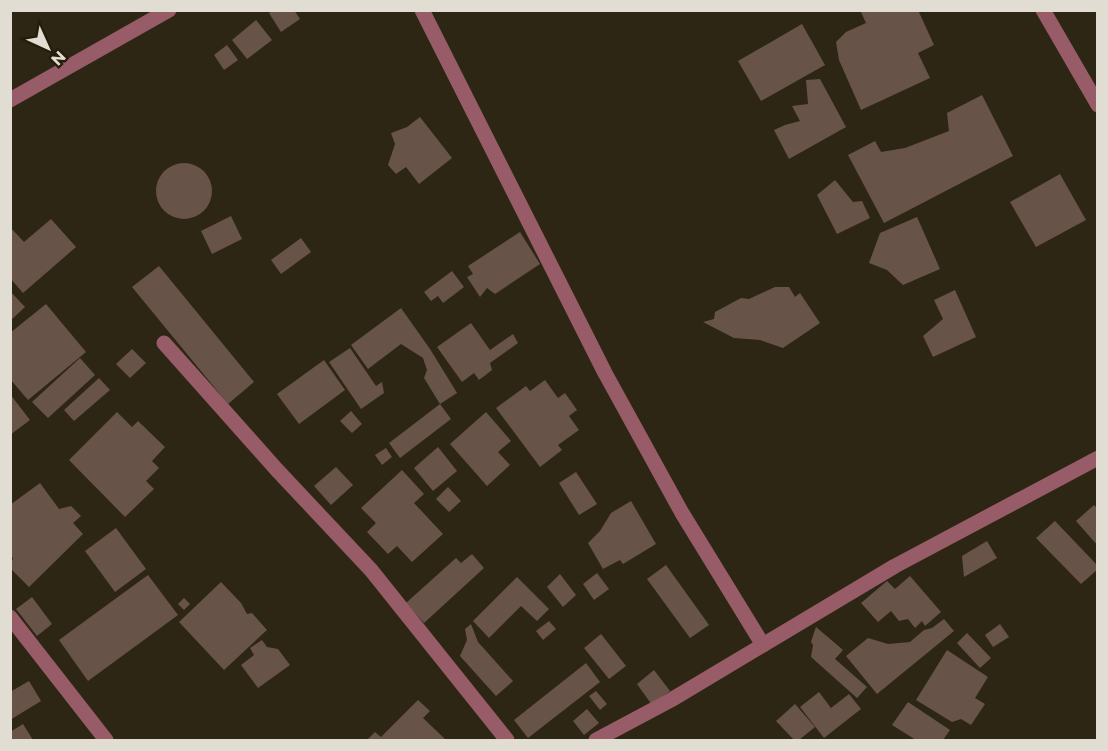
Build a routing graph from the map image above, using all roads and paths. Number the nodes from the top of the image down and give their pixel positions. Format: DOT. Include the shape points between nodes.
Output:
graph roads {
  1 [pos="169,10"];
  2 [pos="422,10"];
  3 [pos="1043,10"];
  4 [pos="10,100"];
  5 [pos="1098,105"];
  6 [pos="164,343"];
  7 [pos="1098,458"];
  8 [pos="10,617"];
  9 [pos="763,645"];
  10 [pos="106,741"];
  11 [pos="507,741"];
  12 [pos="596,741"];
  1 -- 4 [label="street"];
  2 -- 9 [label="street" via="605,373 682,513"];
  3 -- 5 [label="street"];
  6 -- 11 [label="street" via="371,570"];
  7 -- 9 [label="street" via="895,566"];
  8 -- 10 [label="street"];
  9 -- 12 [label="street"];
}
